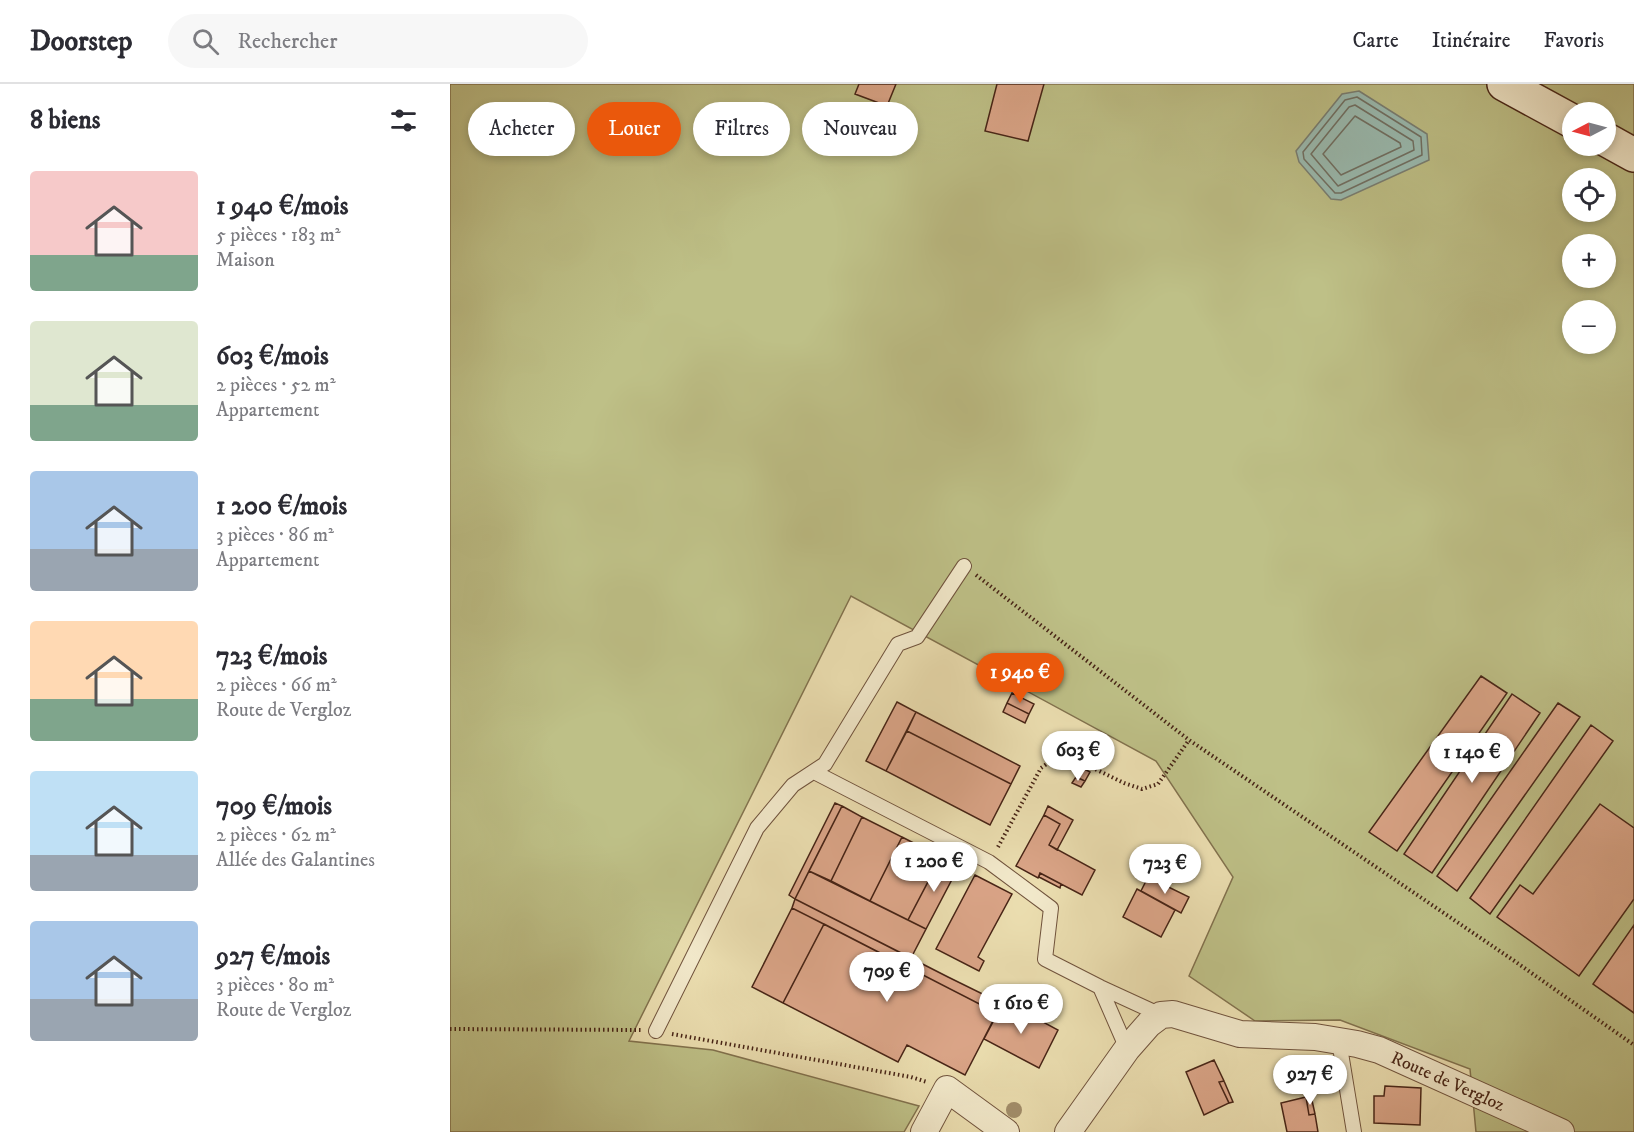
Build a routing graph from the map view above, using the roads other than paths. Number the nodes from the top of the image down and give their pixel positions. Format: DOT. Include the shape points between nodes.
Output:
graph roads {
  1 [pos="1504,84"];
  2 [pos="1562,116"];
  3 [pos="1616,145"];
  4 [pos="1634,155"];
  5 [pos="964,566"];
  6 [pos="814,772"];
  7 [pos="1100,987"];
  8 [pos="1161,1015"];
  9 [pos="656,1031"];
  10 [pos="1339,1041"];
  11 [pos="1127,1049"];
  12 [pos="924,1132"];
  13 [pos="1006,1132"];
  14 [pos="1068,1132"];
  15 [pos="1354,1132"];
  16 [pos="1561,1132"];
  1 -- 2 [label="street"];
  3 -- 4 [label="street"];
  5 -- 6 [label="lane" via="917,637 898,644 825,764"];
  6 -- 7 [label="lane" via="990,862 1051,908 1045,959"];
  6 -- 9 [label="lane" via="794,785 757,828"];
  7 -- 8 [label="lane"];
  7 -- 11 [label="lane"];
  8 -- 10 [label="street, Route de Vergloz" via="1173,1014 1240,1034"];
  8 -- 11 [label="street"];
  10 -- 15 [label="lane"];
  10 -- 16 [label="street, Route de Vergloz" via="1397,1057"];
  11 -- 14 [label="street"];
  12 -- 13 [label="street" via="947,1089"];
}
